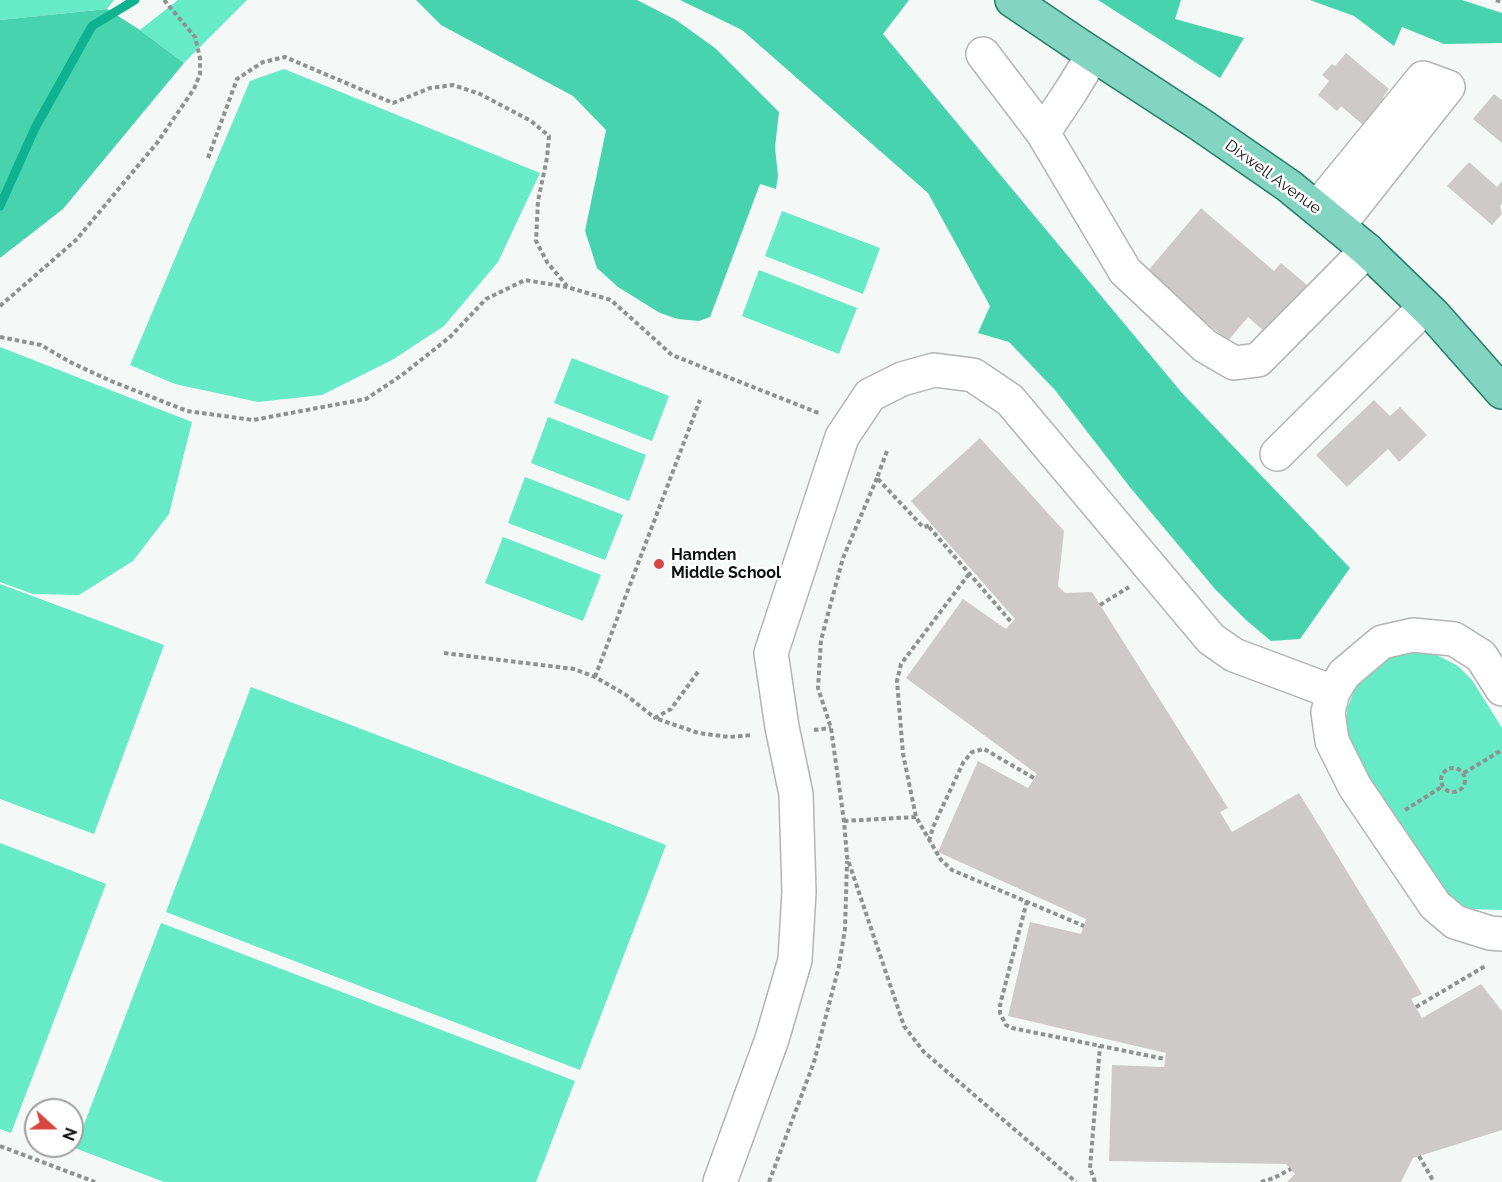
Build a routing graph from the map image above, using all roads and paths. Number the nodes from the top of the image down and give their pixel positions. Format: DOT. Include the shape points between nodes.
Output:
graph roads {
  1 [pos="1012,0"];
  2 [pos="1496,0"];
  3 [pos="166,2"];
  4 [pos="1502,2"];
  5 [pos="983,54"];
  6 [pos="1093,55"];
  7 [pos="1043,133"];
  8 [pos="208,158"];
  9 [pos="1367,250"];
  10 [pos="567,287"];
  11 [pos="0,306"];
  12 [pos="1425,307"];
  13 [pos="0,337"];
  14 [pos="1502,392"];
  15 [pos="700,400"];
  16 [pos="824,421"];
  17 [pos="887,451"];
  18 [pos="1277,454"];
  19 [pos="877,478"];
  20 [pos="969,574"];
  21 [pos="1135,583"];
  22 [pos="1100,605"];
  23 [pos="1012,622"];
  24 [pos="444,653"];
  25 [pos="698,672"];
  26 [pos="595,677"];
  27 [pos="1502,689"];
  28 [pos="1333,692"];
  29 [pos="656,718"];
  30 [pos="763,735"];
  31 [pos="1502,750"];
  32 [pos="1464,773"];
  33 [pos="1034,778"];
  34 [pos="1443,786"];
  35 [pos="1404,810"];
  36 [pos="916,818"];
  37 [pos="844,821"];
  38 [pos="929,842"];
  39 [pos="847,857"];
  40 [pos="1027,901"];
  41 [pos="1084,926"];
  42 [pos="1502,934"];
  43 [pos="1486,965"];
  44 [pos="1416,1008"];
  45 [pos="1100,1046"];
  46 [pos="1165,1059"];
  47 [pos="0,1146"];
  48 [pos="1419,1156"];
  49 [pos="1291,1169"];
  50 [pos="95,1182"];
  51 [pos="720,1182"];
  52 [pos="769,1182"];
  53 [pos="1076,1182"];
  54 [pos="1095,1182"];
  55 [pos="1262,1182"];
  56 [pos="1434,1182"];
  1 -- 6 [label="main road, Dixwell Avenue"];
  2 -- 4 [label="path"];
  3 -- 11 [label="path" via="195,37 200,74 194,89 157,143 75,240"];
  5 -- 7 [label="lane"];
  6 -- 7 [label="lane"];
  6 -- 9 [label="main road, Dixwell Avenue" via="1289,186"];
  7 -- 9 [label="lane" via="1125,271 1205,346 1234,363 1258,360"];
  8 -- 10 [label="path" via="237,80 263,62 285,57 393,103 430,88 453,86 480,94 531,121 549,136 536,241"];
  9 -- 12 [label="main road, Dixwell Avenue"];
  10 -- 13 [label="path" via="525,280 486,299 450,337 366,399 253,420 187,411 111,381 41,345"];
  10 -- 16 [label="path" via="611,300 672,355 793,401 821,414"];
  12 -- 14 [label="main road, Dixwell Avenue"];
  12 -- 18 [label="lane"];
  15 -- 26 [label="path"];
  17 -- 19 [label="path"];
  19 -- 20 [label="path" via="923,527 931,526"];
  19 -- 37 [label="path" via="843,558 821,640 818,688 831,728"];
  20 -- 23 [label="path"];
  20 -- 36 [label="path" via="901,664 897,681 903,754"];
  21 -- 22 [label="path"];
  24 -- 26 [label="path" via="574,669"];
  25 -- 29 [label="path" via="671,709"];
  26 -- 29 [label="path"];
  27 -- 28 [label="lane" via="1481,656 1454,639 1413,635 1382,642 1344,674"];
  28 -- 42 [label="lane" via="1328,712 1332,741 1355,787 1435,904 1455,922"];
  28 -- 51 [label="lane" via="1234,656 1211,639 1010,400 973,375 934,370 870,395 842,437 771,653 796,794 799,892 795,960 772,1039"];
  29 -- 30 [label="path" via="698,733 729,737"];
  31 -- 32 [label="path"];
  32 -- 34 [label="path" via="1464,786 1458,791"];
  32 -- 34 [label="path" via="1454,767 1447,769 1441,778"];
  33 -- 38 [label="path" via="984,749 972,752 963,763"];
  34 -- 35 [label="path"];
  36 -- 37 [label="path"];
  36 -- 38 [label="path"];
  37 -- 39 [label="path"];
  38 -- 40 [label="path" via="952,870"];
  39 -- 52 [label="path" via="845,929 839,966 814,1062"];
  39 -- 53 [label="path" via="904,1026 924,1052"];
  40 -- 41 [label="path"];
  40 -- 45 [label="path" via="1000,1005 1006,1025"];
  43 -- 44 [label="path"];
  45 -- 46 [label="path"];
  45 -- 54 [label="path" via="1090,1168"];
  47 -- 50 [label="path"];
  48 -- 56 [label="path"];
  49 -- 55 [label="path"];
}
